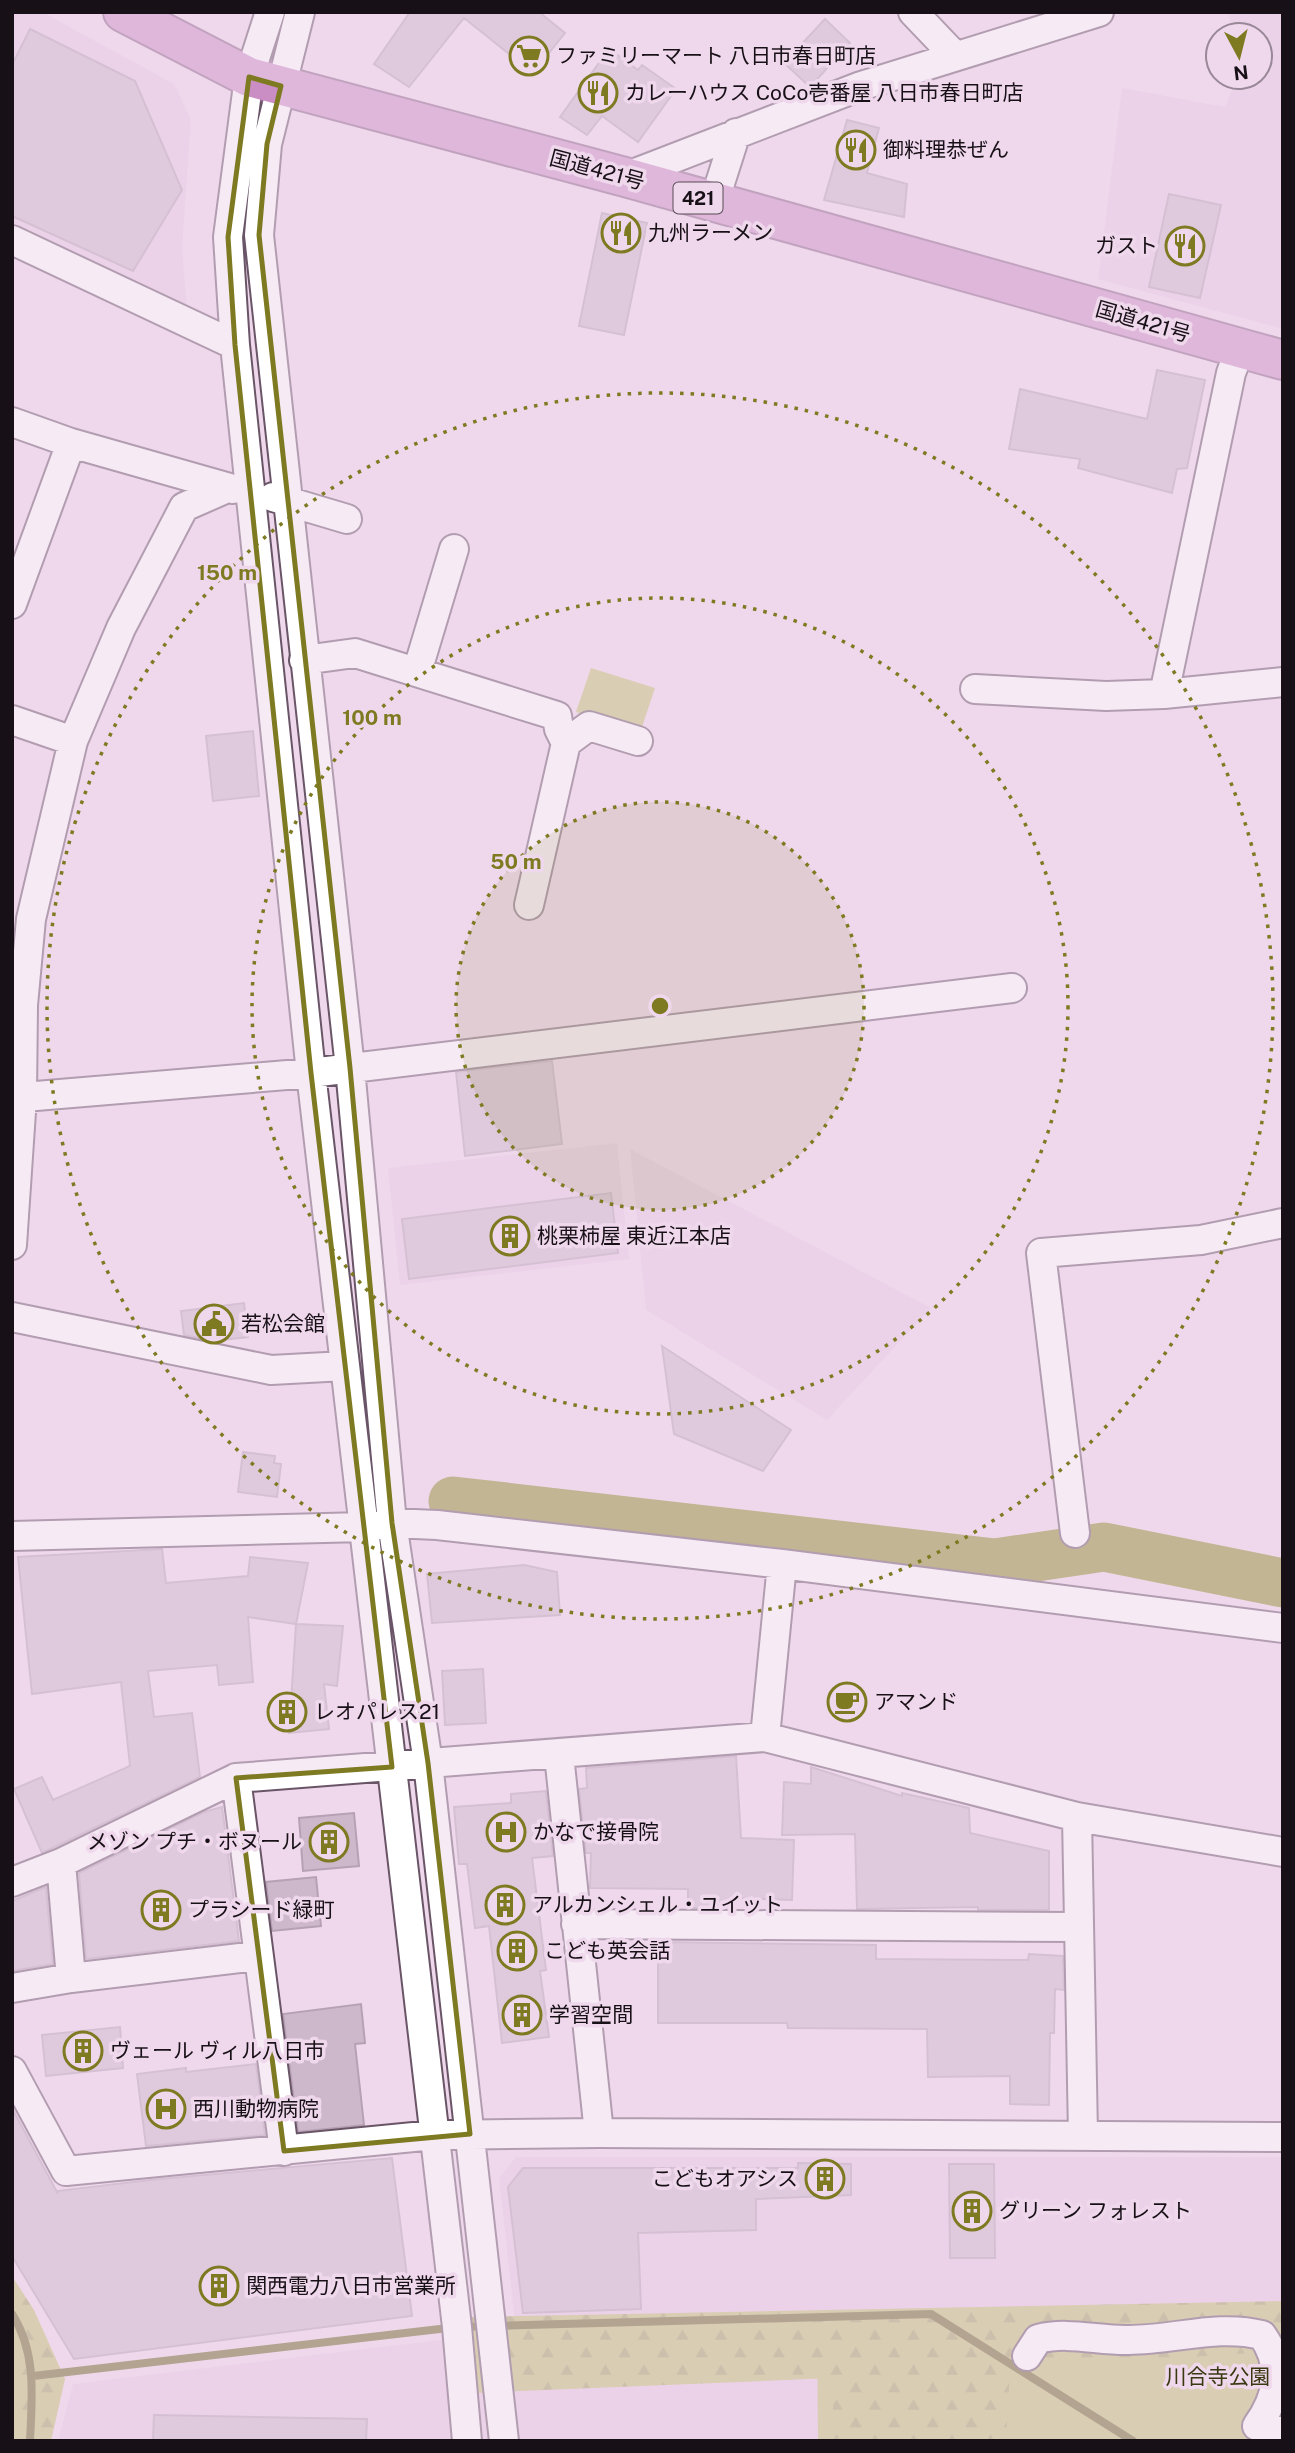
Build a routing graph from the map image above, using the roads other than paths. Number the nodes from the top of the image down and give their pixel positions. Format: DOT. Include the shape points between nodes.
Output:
graph roads {
  1 [pos="122,12"];
  2 [pos="271,12"];
  3 [pos="300,12"];
  4 [pos="913,12"];
  5 [pos="1099,12"];
  6 [pos="954,55"];
  7 [pos="265,82"];
  8 [pos="736,133"];
  9 [pos="625,177"];
  10 [pos="714,202"];
  11 [pos="12,240"];
  12 [pos="234,345"];
  13 [pos="1240,349"];
  14 [pos="1283,360"];
  15 [pos="12,422"];
  16 [pos="71,443"];
  17 [pos="237,489"];
  18 [pos="287,501"];
  19 [pos="347,519"];
  20 [pos="454,548"];
  21 [pos="12,604"];
  22 [pos="304,660"];
  23 [pos="416,672"];
  24 [pos="1283,682"];
  25 [pos="975,689"];
  26 [pos="1164,694"];
  27 [pos="12,720"];
  28 [pos="73,741"];
  29 [pos="638,741"];
  30 [pos="565,743"];
  31 [pos="529,905"];
  32 [pos="1012,988"];
  33 [pos="350,1069"];
  34 [pos="311,1073"];
  35 [pos="17,1098"];
  36 [pos="1283,1223"];
  37 [pos="12,1245"];
  38 [pos="12,1317"];
  39 [pos="345,1366"];
  40 [pos="392,1523"];
  41 [pos="363,1527"];
  42 [pos="1074,1533"];
  43 [pos="12,1536"];
  44 [pos="782,1564"];
  45 [pos="1283,1628"];
  46 [pos="765,1737"];
  47 [pos="559,1755"];
  48 [pos="428,1763"];
  49 [pos="392,1767"];
  50 [pos="236,1778"];
  51 [pos="1077,1817"];
  52 [pos="1283,1852"];
  53 [pos="61,1863"];
  54 [pos="12,1882"];
  55 [pos="576,1924"];
  56 [pos="1077,1927"];
  57 [pos="257,1956"];
  58 [pos="71,1978"];
  59 [pos="12,1988"];
  60 [pos="12,2071"];
  61 [pos="599,2133"];
  62 [pos="470,2134"];
  63 [pos="434,2135"];
  64 [pos="1083,2135"];
  65 [pos="1283,2137"];
  66 [pos="284,2151"];
  67 [pos="1032,2347"];
  68 [pos="1261,2433"];
  69 [pos="467,2441"];
  70 [pos="504,2441"];
  1 -- 7 [label="highway, 国道421号 / 421"];
  2 -- 7 [label="street"];
  3 -- 7 [label="street"];
  4 -- 6 [label="street"];
  5 -- 6 [label="street"];
  6 -- 8 [label="street"];
  7 -- 9 [label="highway, 国道421号 / 421"];
  7 -- 12 [label="street" via="228,237"];
  7 -- 18 [label="street" via="267,144 259,235"];
  8 -- 9 [label="street"];
  8 -- 10 [label="street"];
  9 -- 10 [label="highway, 国道421号 / 421"];
  10 -- 13 [label="highway, 国道421号 / 421"];
  11 -- 12 [label="street"];
  12 -- 17 [label="street"];
  13 -- 14 [label="highway, 国道421号 / 421"];
  13 -- 26 [label="street" via="1231,373"];
  15 -- 16 [label="street"];
  16 -- 17 [label="street"];
  16 -- 21 [label="street"];
  17 -- 18 [label="street"];
  17 -- 28 [label="street" via="184,507 121,628"];
  17 -- 34 [label="street"];
  18 -- 19 [label="street"];
  18 -- 22 [label="street"];
  20 -- 23 [label="street"];
  22 -- 23 [label="street" via="355,653"];
  22 -- 33 [label="street"];
  23 -- 30 [label="street" via="557,716"];
  24 -- 26 [label="street"];
  25 -- 26 [label="street" via="1106,696"];
  27 -- 28 [label="street"];
  28 -- 35 [label="street" via="32,919"];
  29 -- 30 [label="street" via="589,726"];
  30 -- 31 [label="street"];
  32 -- 33 [label="street"];
  33 -- 34 [label="street"];
  33 -- 40 [label="street"];
  34 -- 35 [label="street"];
  34 -- 39 [label="street"];
  35 -- 37 [label="street"];
  36 -- 42 [label="street" via="1201,1240 1041,1253"];
  38 -- 39 [label="street" via="271,1370"];
  39 -- 41 [label="street"];
  40 -- 41 [label="street"];
  40 -- 44 [label="street"];
  40 -- 48 [label="street"];
  41 -- 43 [label="street"];
  41 -- 49 [label="street"];
  44 -- 45 [label="street"];
  44 -- 46 [label="street"];
  46 -- 47 [label="street"];
  46 -- 51 [label="street"];
  47 -- 48 [label="street"];
  47 -- 55 [label="street"];
  48 -- 49 [label="street"];
  48 -- 62 [label="street"];
  49 -- 50 [label="street"];
  49 -- 63 [label="street"];
  50 -- 53 [label="street"];
  50 -- 57 [label="street"];
  51 -- 52 [label="street"];
  51 -- 56 [label="street"];
  53 -- 54 [label="street"];
  53 -- 58 [label="street"];
  55 -- 56 [label="street"];
  55 -- 61 [label="street"];
  56 -- 64 [label="street"];
  57 -- 58 [label="street"];
  57 -- 66 [label="street"];
  58 -- 59 [label="street"];
  60 -- 66 [label="street" via="66,2171"];
  61 -- 62 [label="street"];
  61 -- 64 [label="street"];
  62 -- 63 [label="street"];
  62 -- 70 [label="street"];
  63 -- 66 [label="street"];
  63 -- 69 [label="street"];
  64 -- 65 [label="street"];
  67 -- 68 [label="street" via="1051,2335 1128,2341 1239,2329 1262,2335 1278,2376"];
}
